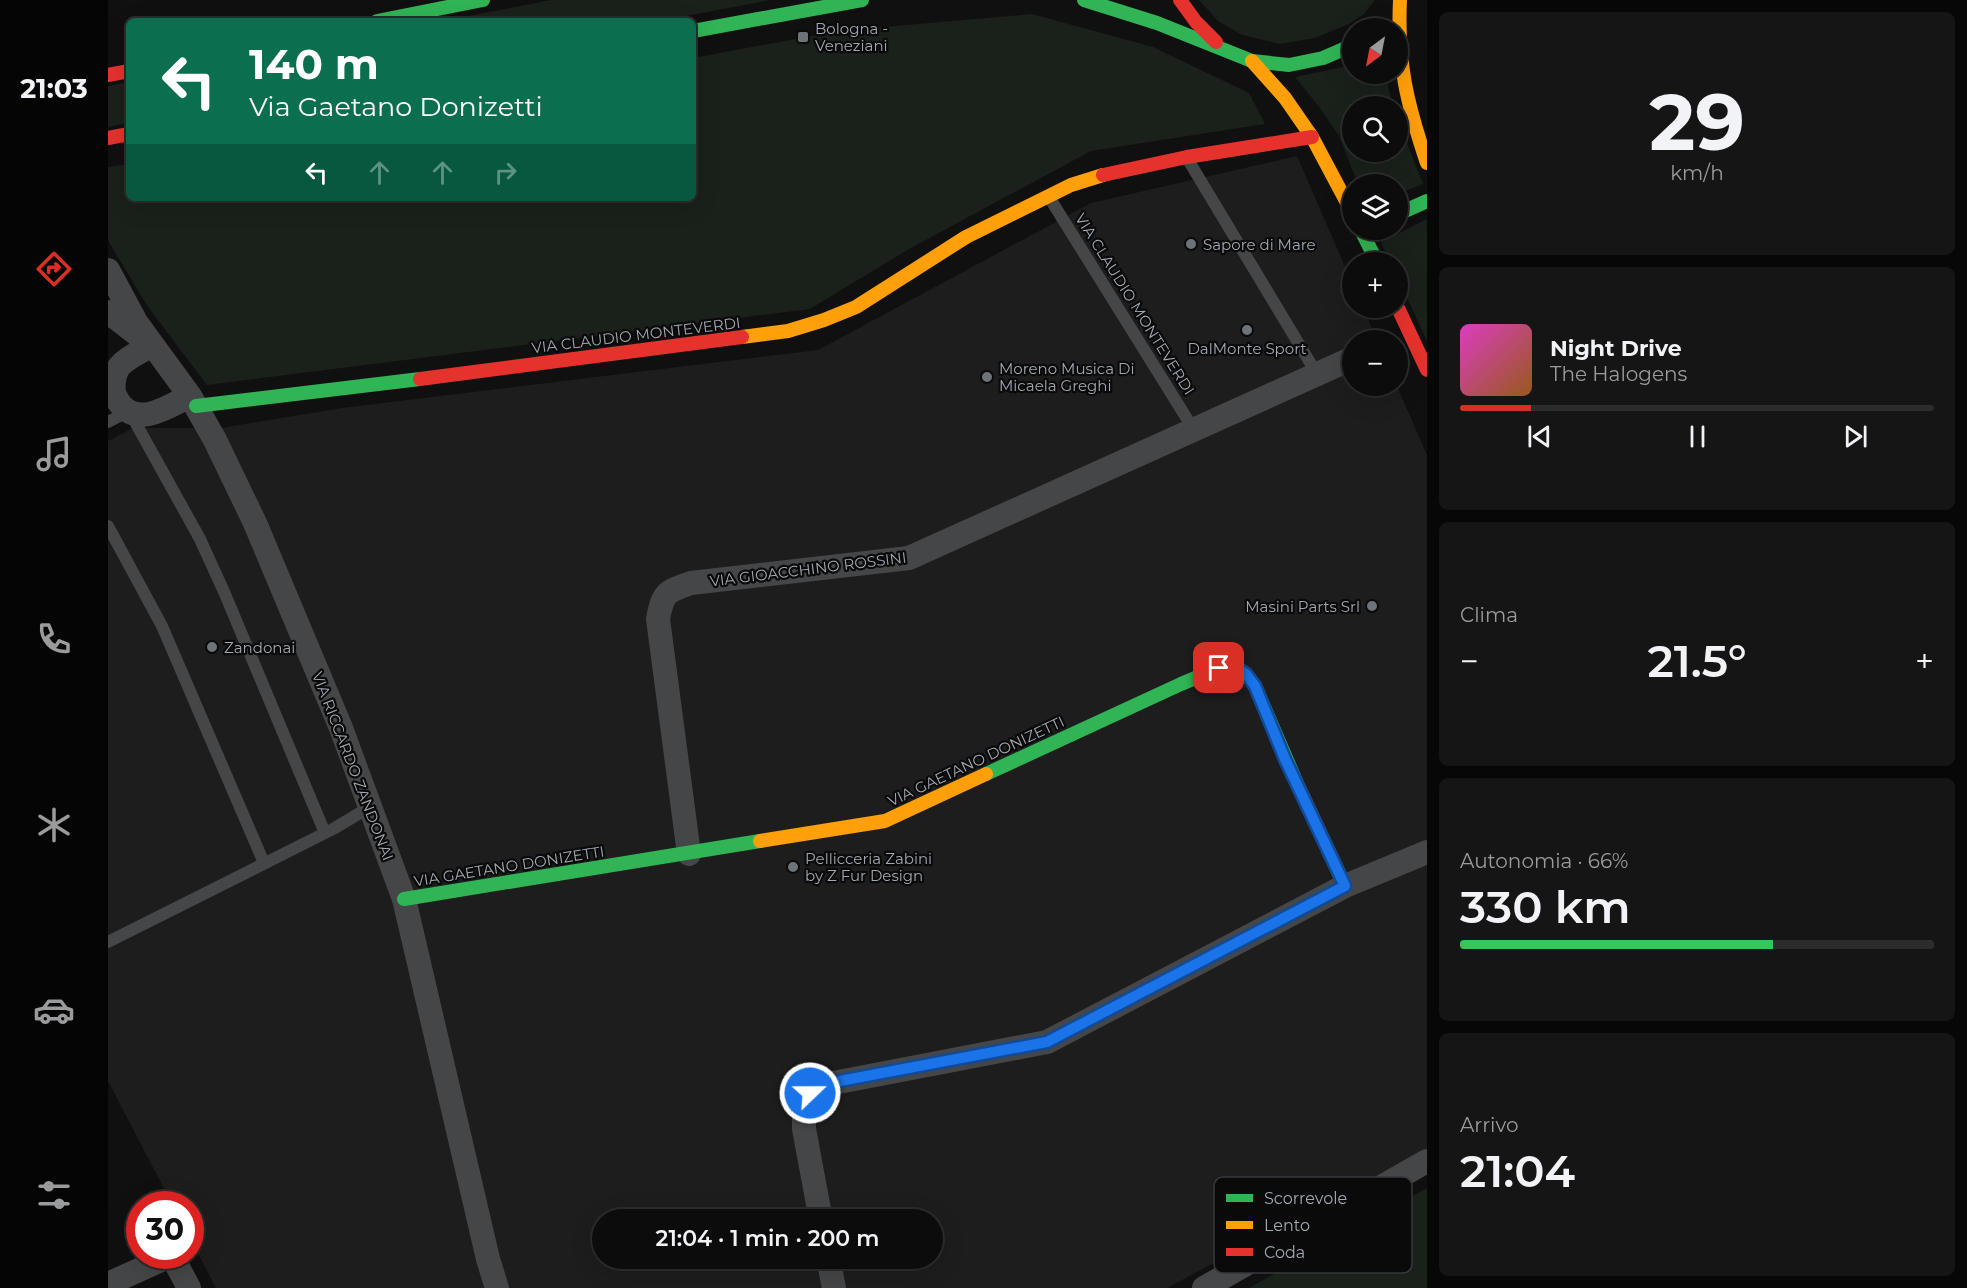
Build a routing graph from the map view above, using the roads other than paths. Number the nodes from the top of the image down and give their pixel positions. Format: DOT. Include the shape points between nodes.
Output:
graph roads {
  1 [pos="483,0"];
  2 [pos="862,0"];
  3 [pos="1084,0"];
  4 [pos="1180,0"];
  5 [pos="1399,0"];
  6 [pos="392,18"];
  7 [pos="1385,18"];
  8 [pos="696,30"];
  9 [pos="1342,50"];
  10 [pos="1227,51"];
  11 [pos="1252,61"];
  12 [pos="126,72"];
  13 [pos="108,75"];
  14 [pos="126,135"];
  15 [pos="1312,137"];
  16 [pos="108,138"];
  17 [pos="1187,157"];
  18 [pos="1427,163"];
  19 [pos="1342,193"];
  20 [pos="1048,196"];
  21 [pos="1427,201"];
  22 [pos="1408,210"];
  23 [pos="108,270"];
  24 [pos="108,312"];
  25 [pos="152,345"];
  26 [pos="1408,346"];
  27 [pos="1342,363"];
  28 [pos="1427,370"];
  29 [pos="1317,374"];
  30 [pos="193,401"];
  31 [pos="115,402"];
  32 [pos="1194,430"];
  33 [pos="108,526"];
  34 [pos="370,807"];
  35 [pos="325,833"];
  36 [pos="1427,852"];
  37 [pos="689,854"];
  38 [pos="264,863"];
  39 [pos="1345,886"];
  40 [pos="404,899"];
  41 [pos="108,942"];
  42 [pos="1427,1161"];
  43 [pos="1399,1177"];
  44 [pos="819,1209"];
  45 [pos="488,1259"];
  46 [pos="142,1269"];
  47 [pos="178,1269"];
  48 [pos="830,1269"];
  49 [pos="1230,1273"];
  50 [pos="108,1284"];
  51 [pos="189,1288"];
  52 [pos="492,1288"];
  53 [pos="497,1288"];
  54 [pos="834,1288"];
  55 [pos="1204,1288"];
  1 -- 6 [label="street"];
  2 -- 8 [label="street"];
  3 -- 10 [label="street"];
  4 -- 10 [label="street" via="1209,37"];
  5 -- 7 [label="street"];
  5 -- 18 [label="street" via="1402,72"];
  9 -- 11 [label="street" via="1289,65"];
  10 -- 11 [label="street"];
  11 -- 15 [label="street"];
  12 -- 13 [label="street"];
  14 -- 16 [label="street"];
  15 -- 17 [label="street, VIA CLAUDIO MONTEVERDI"];
  15 -- 19 [label="street"];
  17 -- 20 [label="street, VIA CLAUDIO MONTEVERDI" via="1108,174"];
  17 -- 29 [label="lane"];
  20 -- 30 [label="street, VIA CLAUDIO MONTEVERDI" via="966,237 856,307 788,331 431,377"];
  20 -- 32 [label="lane, VIA CLAUDIO MONTEVERDI"];
  21 -- 22 [label="street"];
  23 -- 25 [label="street, VIA RICCARDO ZANDONAI"];
  24 -- 25 [label="street, VIA RICCARDO ZANDONAI"];
  25 -- 30 [label="street, VIA RICCARDO ZANDONAI"];
  25 -- 31 [label="street" via="117,369"];
  26 -- 28 [label="street"];
  27 -- 29 [label="street, VIA GIOACCHINO ROSSINI"];
  29 -- 32 [label="street, VIA GIOACCHINO ROSSINI"];
  30 -- 31 [label="street" via="142,416"];
  30 -- 34 [label="street, VIA RICCARDO ZANDONAI" via="260,533"];
  31 -- 35 [label="lane" via="195,529"];
  32 -- 37 [label="street, VIA GIOACCHINO ROSSINI" via="909,558 692,583 673,589 662,600 658,619"];
  33 -- 38 [label="lane" via="162,626"];
  34 -- 35 [label="lane"];
  34 -- 40 [label="street, VIA RICCARDO ZANDONAI"];
  35 -- 38 [label="lane"];
  36 -- 39 [label="street"];
  37 -- 39 [label="street, VIA GAETANO DONIZETTI" via="885,821 1181,684 1219,668 1235,666 1255,686"];
  37 -- 40 [label="street, VIA GAETANO DONIZETTI"];
  38 -- 41 [label="lane"];
  39 -- 44 [label="street" via="1047,1042 823,1085 810,1093 804,1108 804,1129"];
  40 -- 45 [label="street, VIA RICCARDO ZANDONAI"];
  42 -- 43 [label="street"];
  45 -- 52 [label="street, VIA RICCARDO ZANDONAI"];
  45 -- 53 [label="street, VIA RICCARDO ZANDONAI"];
  46 -- 50 [label="street"];
  47 -- 51 [label="street"];
  48 -- 54 [label="street"];
  49 -- 55 [label="street"];
}
